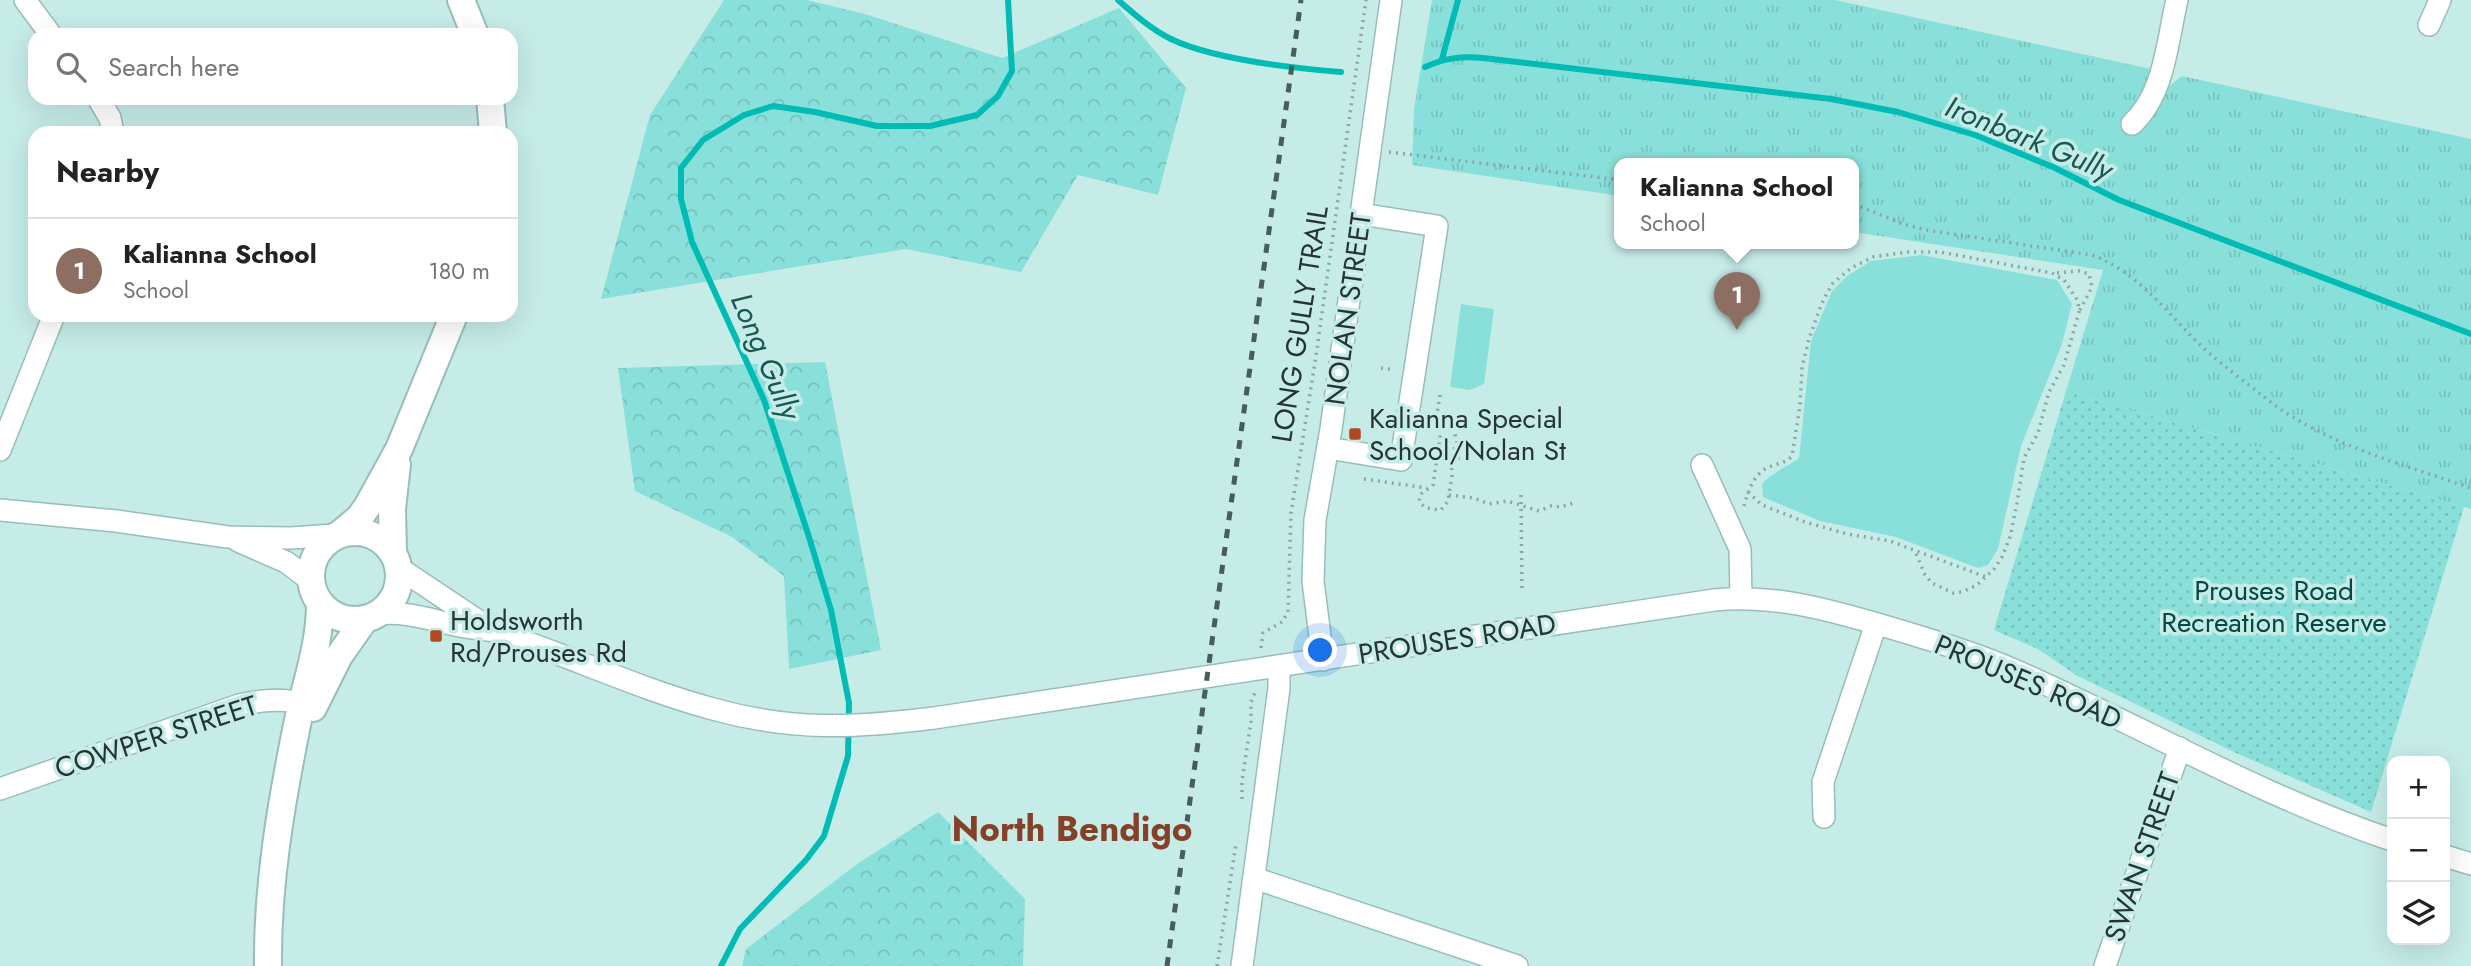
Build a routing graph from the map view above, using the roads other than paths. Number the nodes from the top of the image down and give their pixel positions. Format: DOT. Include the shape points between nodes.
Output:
graph roads {
  1 [pos="25,0"];
  2 [pos="461,0"];
  3 [pos="1391,0"];
  4 [pos="2177,0"];
  5 [pos="2440,0"];
  6 [pos="2429,25"];
  7 [pos="46,28"];
  8 [pos="472,28"];
  9 [pos="102,105"];
  10 [pos="491,105"];
  11 [pos="2132,124"];
  12 [pos="112,126"];
  13 [pos="492,126"];
  14 [pos="1361,214"];
  15 [pos="51,322"];
  16 [pos="451,322"];
  17 [pos="1328,448"];
  18 [pos="400,449"];
  19 [pos="0,450"];
  20 [pos="1702,465"];
  21 [pos="0,510"];
  22 [pos="338,534"];
  23 [pos="228,537"];
  24 [pos="396,561"];
  25 [pos="310,580"];
  26 [pos="1741,598"];
  27 [pos="320,604"];
  28 [pos="371,617"];
  29 [pos="1876,624"];
  30 [pos="494,631"];
  31 [pos="1323,660"];
  32 [pos="1279,666"];
  33 [pos="308,704"];
  34 [pos="2180,748"];
  35 [pos="0,789"];
  36 [pos="1824,817"];
  37 [pos="2387,838"];
  38 [pos="2450,858"];
  39 [pos="2471,864"];
  40 [pos="1254,878"];
  41 [pos="268,966"];
  42 [pos="1242,966"];
  43 [pos="1517,966"];
  44 [pos="2105,966"];
  1 -- 7 [label="street"];
  2 -- 8 [label="main road"];
  3 -- 14 [label="street, NOLAN STREET"];
  4 -- 11 [label="street" via="2157,85 2145,111"];
  5 -- 6 [label="street"];
  9 -- 12 [label="street"];
  10 -- 13 [label="main road"];
  14 -- 17 [label="street, NOLAN STREET"];
  14 -- 17 [label="street" via="1437,226 1401,460"];
  15 -- 19 [label="street"];
  16 -- 18 [label="main road"];
  17 -- 31 [label="street, NOLAN STREET" via="1312,552"];
  18 -- 22 [label="main road" via="359,518"];
  18 -- 24 [label="main road" via="392,509"];
  20 -- 26 [label="street" via="1740,549"];
  21 -- 23 [label="street"];
  22 -- 23 [label="street"];
  22 -- 24 [label="main road" via="371,534 384,542"];
  22 -- 25 [label="main road" via="315,554"];
  23 -- 25 [label="street" via="286,562"];
  24 -- 28 [label="main road" via="399,582 395,594 388,606"];
  24 -- 30 [label="street, PROUSES ROAD"];
  25 -- 27 [label="main road"];
  26 -- 29 [label="street, PROUSES ROAD" via="1810,606"];
  26 -- 31 [label="street, PROUSES ROAD"];
  27 -- 28 [label="main road" via="341,618"];
  27 -- 33 [label="main road"];
  28 -- 30 [label="street, PROUSES ROAD" via="393,612"];
  28 -- 33 [label="main road"];
  29 -- 34 [label="street, PROUSES ROAD" via="2019,672"];
  29 -- 36 [label="street" via="1823,782"];
  30 -- 32 [label="street, PROUSES ROAD" via="712,709 765,721 835,727 934,718"];
  31 -- 32 [label="street, PROUSES ROAD"];
  32 -- 40 [label="street"];
  33 -- 35 [label="street, COWPER STREET" via="272,699 239,705"];
  33 -- 41 [label="main road" via="288,782 272,879"];
  34 -- 37 [label="street, PROUSES ROAD" via="2317,812"];
  34 -- 44 [label="street, SWAN STREET"];
  38 -- 39 [label="street"];
  40 -- 42 [label="street"];
  40 -- 43 [label="street"];
}
